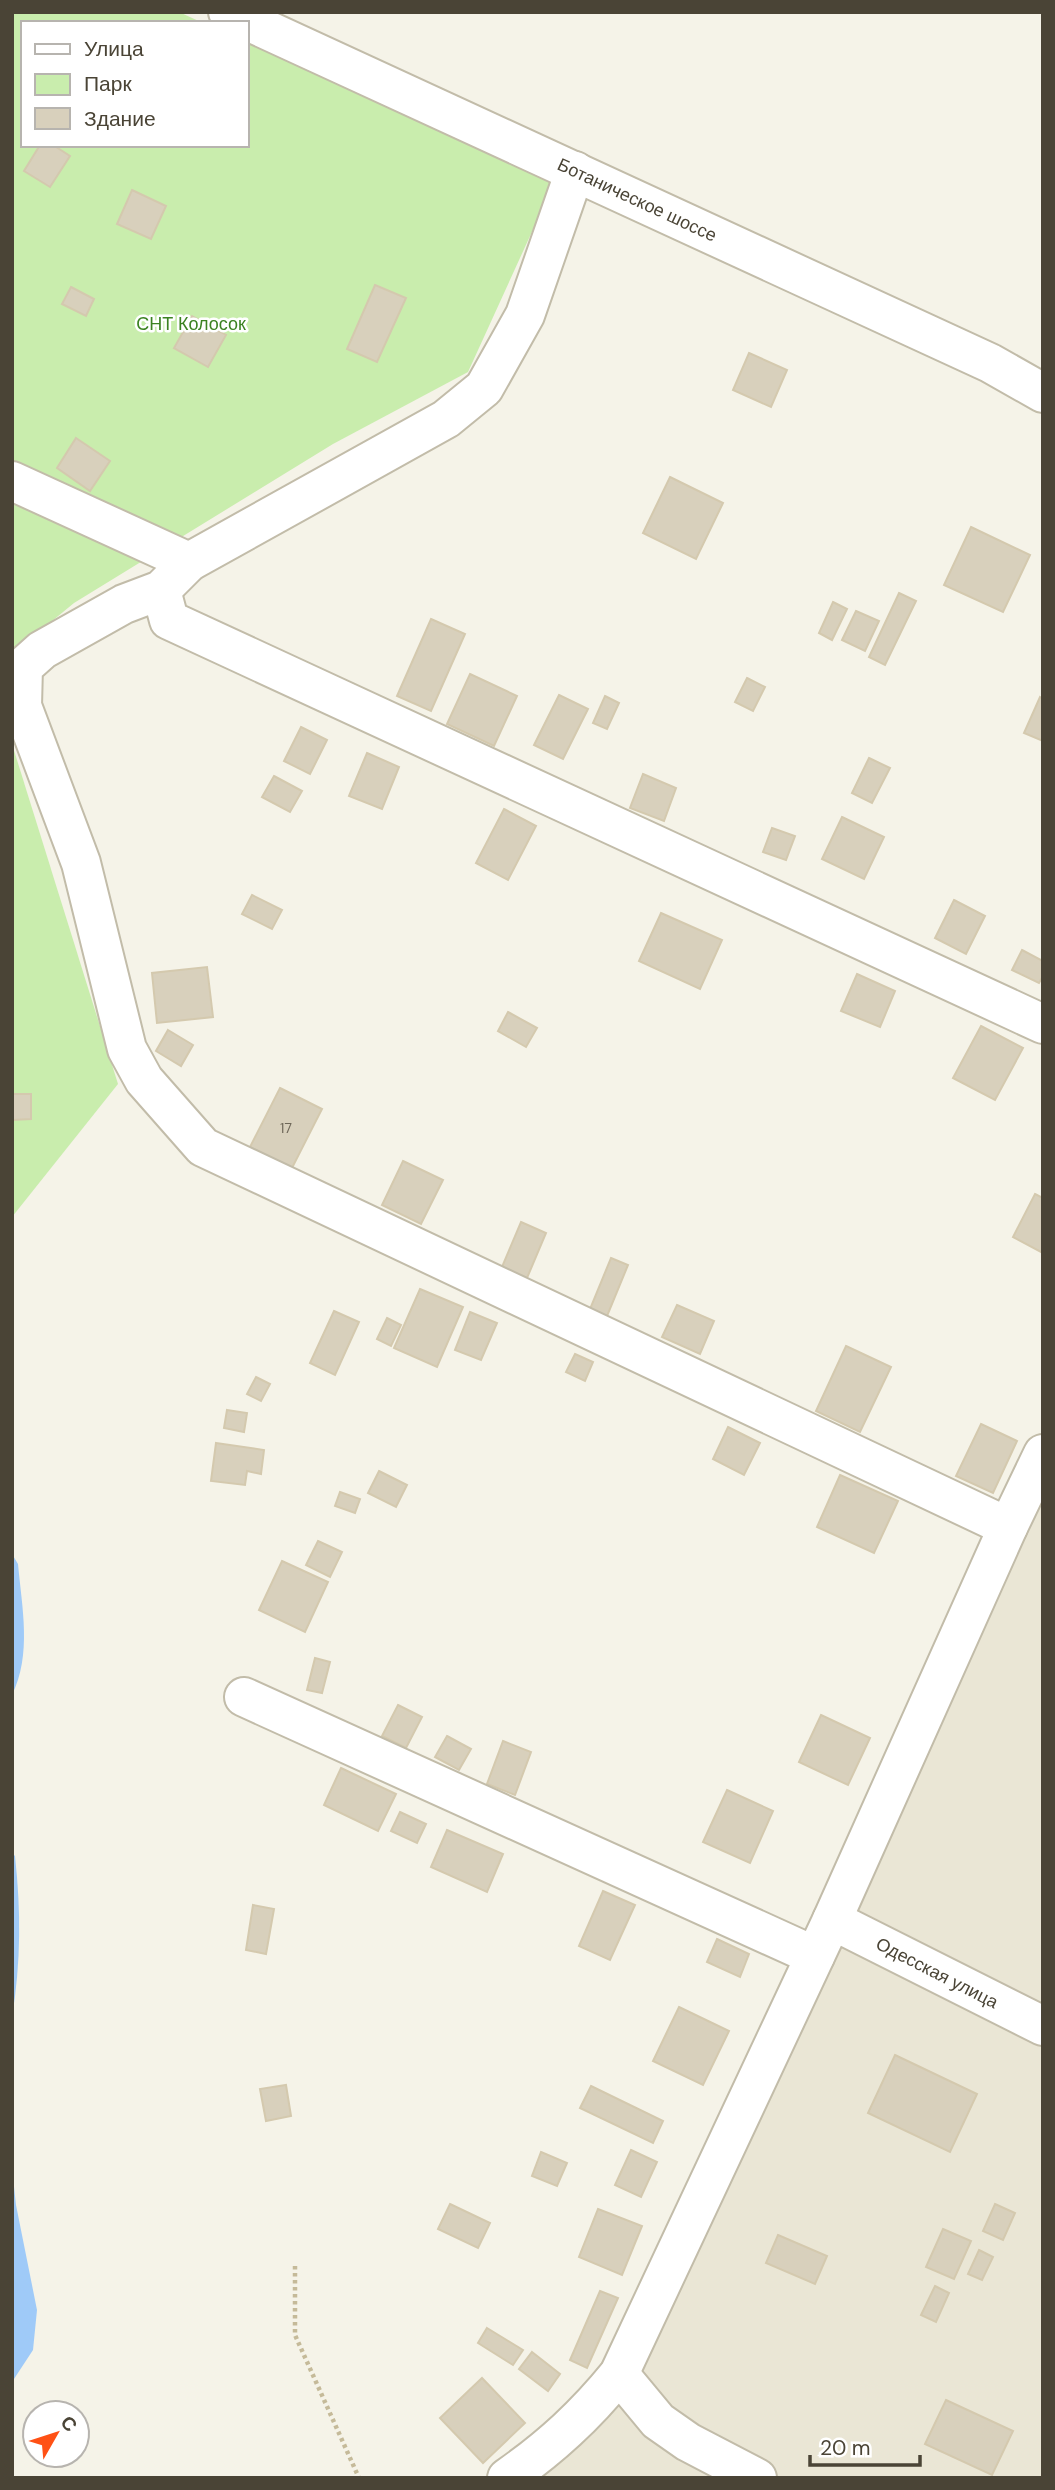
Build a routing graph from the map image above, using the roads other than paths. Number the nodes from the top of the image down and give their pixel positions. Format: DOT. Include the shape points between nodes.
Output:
graph roads {
  1 [pos="228,12"];
  2 [pos="248,21"];
  3 [pos="248,21"];
  4 [pos="575,171"];
  5 [pos="1043,393"];
  6 [pos="12,481"];
  7 [pos="190,562"];
  8 [pos="161,590"];
  9 [pos="1043,1024"];
  10 [pos="1043,1454"];
  11 [pos="1008,1527"];
  12 [pos="244,1697"];
  13 [pos="832,1920"];
  14 [pos="815,1956"];
  15 [pos="1043,2026"];
  16 [pos="619,2374"];
  17 [pos="507,2478"];
  18 [pos="757,2478"];
  1 -- 3 [label="street, Ботаническое шоссе"];
  2 -- 4 [label="street, Ботаническое шоссе"];
  4 -- 5 [label="street, Ботаническое шоссе" via="990,363"];
  4 -- 7 [label="street" via="525,314 484,388 446,419"];
  6 -- 7 [label="street"];
  7 -- 8 [label="street"];
  8 -- 9 [label="street" via="169,620"];
  8 -- 11 [label="street" via="124,604 43,650 23,667 22,706 81,863 127,1049 144,1080 202,1147"];
  10 -- 11 [label="street"];
  11 -- 13 [label="street"];
  12 -- 14 [label="street"];
  13 -- 14 [label="street"];
  13 -- 15 [label="street, Одесская улица"];
  14 -- 16 [label="street"];
  16 -- 17 [label="street" via="548,2449"];
  16 -- 18 [label="street" via="658,2421"];
}
